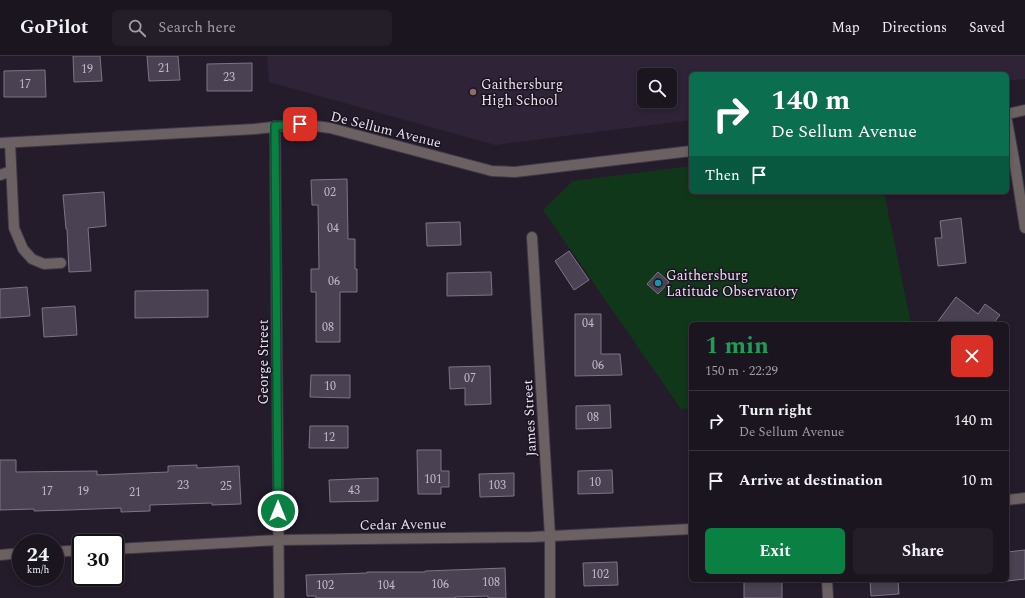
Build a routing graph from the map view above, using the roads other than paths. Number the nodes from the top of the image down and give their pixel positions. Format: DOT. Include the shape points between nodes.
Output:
graph roads {
  1 [pos="1025,110"];
  2 [pos="1009,114"];
  3 [pos="275,126"];
  4 [pos="1009,132"];
  5 [pos="5,143"];
  6 [pos="689,151"];
  7 [pos="11,170"];
  8 [pos="0,175"];
  9 [pos="1025,228"];
  10 [pos="532,237"];
  11 [pos="61,263"];
  12 [pos="1025,498"];
  13 [pos="1009,500"];
  14 [pos="689,529"];
  15 [pos="550,536"];
  16 [pos="278,540"];
  17 [pos="124,548"];
  18 [pos="12,553"];
  19 [pos="0,554"];
  20 [pos="827,582"];
  21 [pos="279,598"];
  22 [pos="550,598"];
  23 [pos="828,598"];
  1 -- 2 [label="street"];
  3 -- 5 [label="street, De Sellum Avenue"];
  3 -- 6 [label="street, De Sellum Avenue" via="300,124 330,128 492,171 515,172"];
  3 -- 16 [label="street, George Street"];
  4 -- 9 [label="street"];
  5 -- 7 [label="street"];
  7 -- 8 [label="street"];
  7 -- 11 [label="street" via="14,228 23,249 32,258 44,264"];
  10 -- 15 [label="street, James Street"];
  12 -- 13 [label="street"];
  14 -- 15 [label="street, Cedar Avenue"];
  15 -- 16 [label="street, Cedar Avenue"];
  15 -- 22 [label="street, James Street"];
  16 -- 17 [label="street, Cedar Avenue"];
  16 -- 21 [label="street, George Street"];
  18 -- 19 [label="street"];
  20 -- 23 [label="street"];
}
